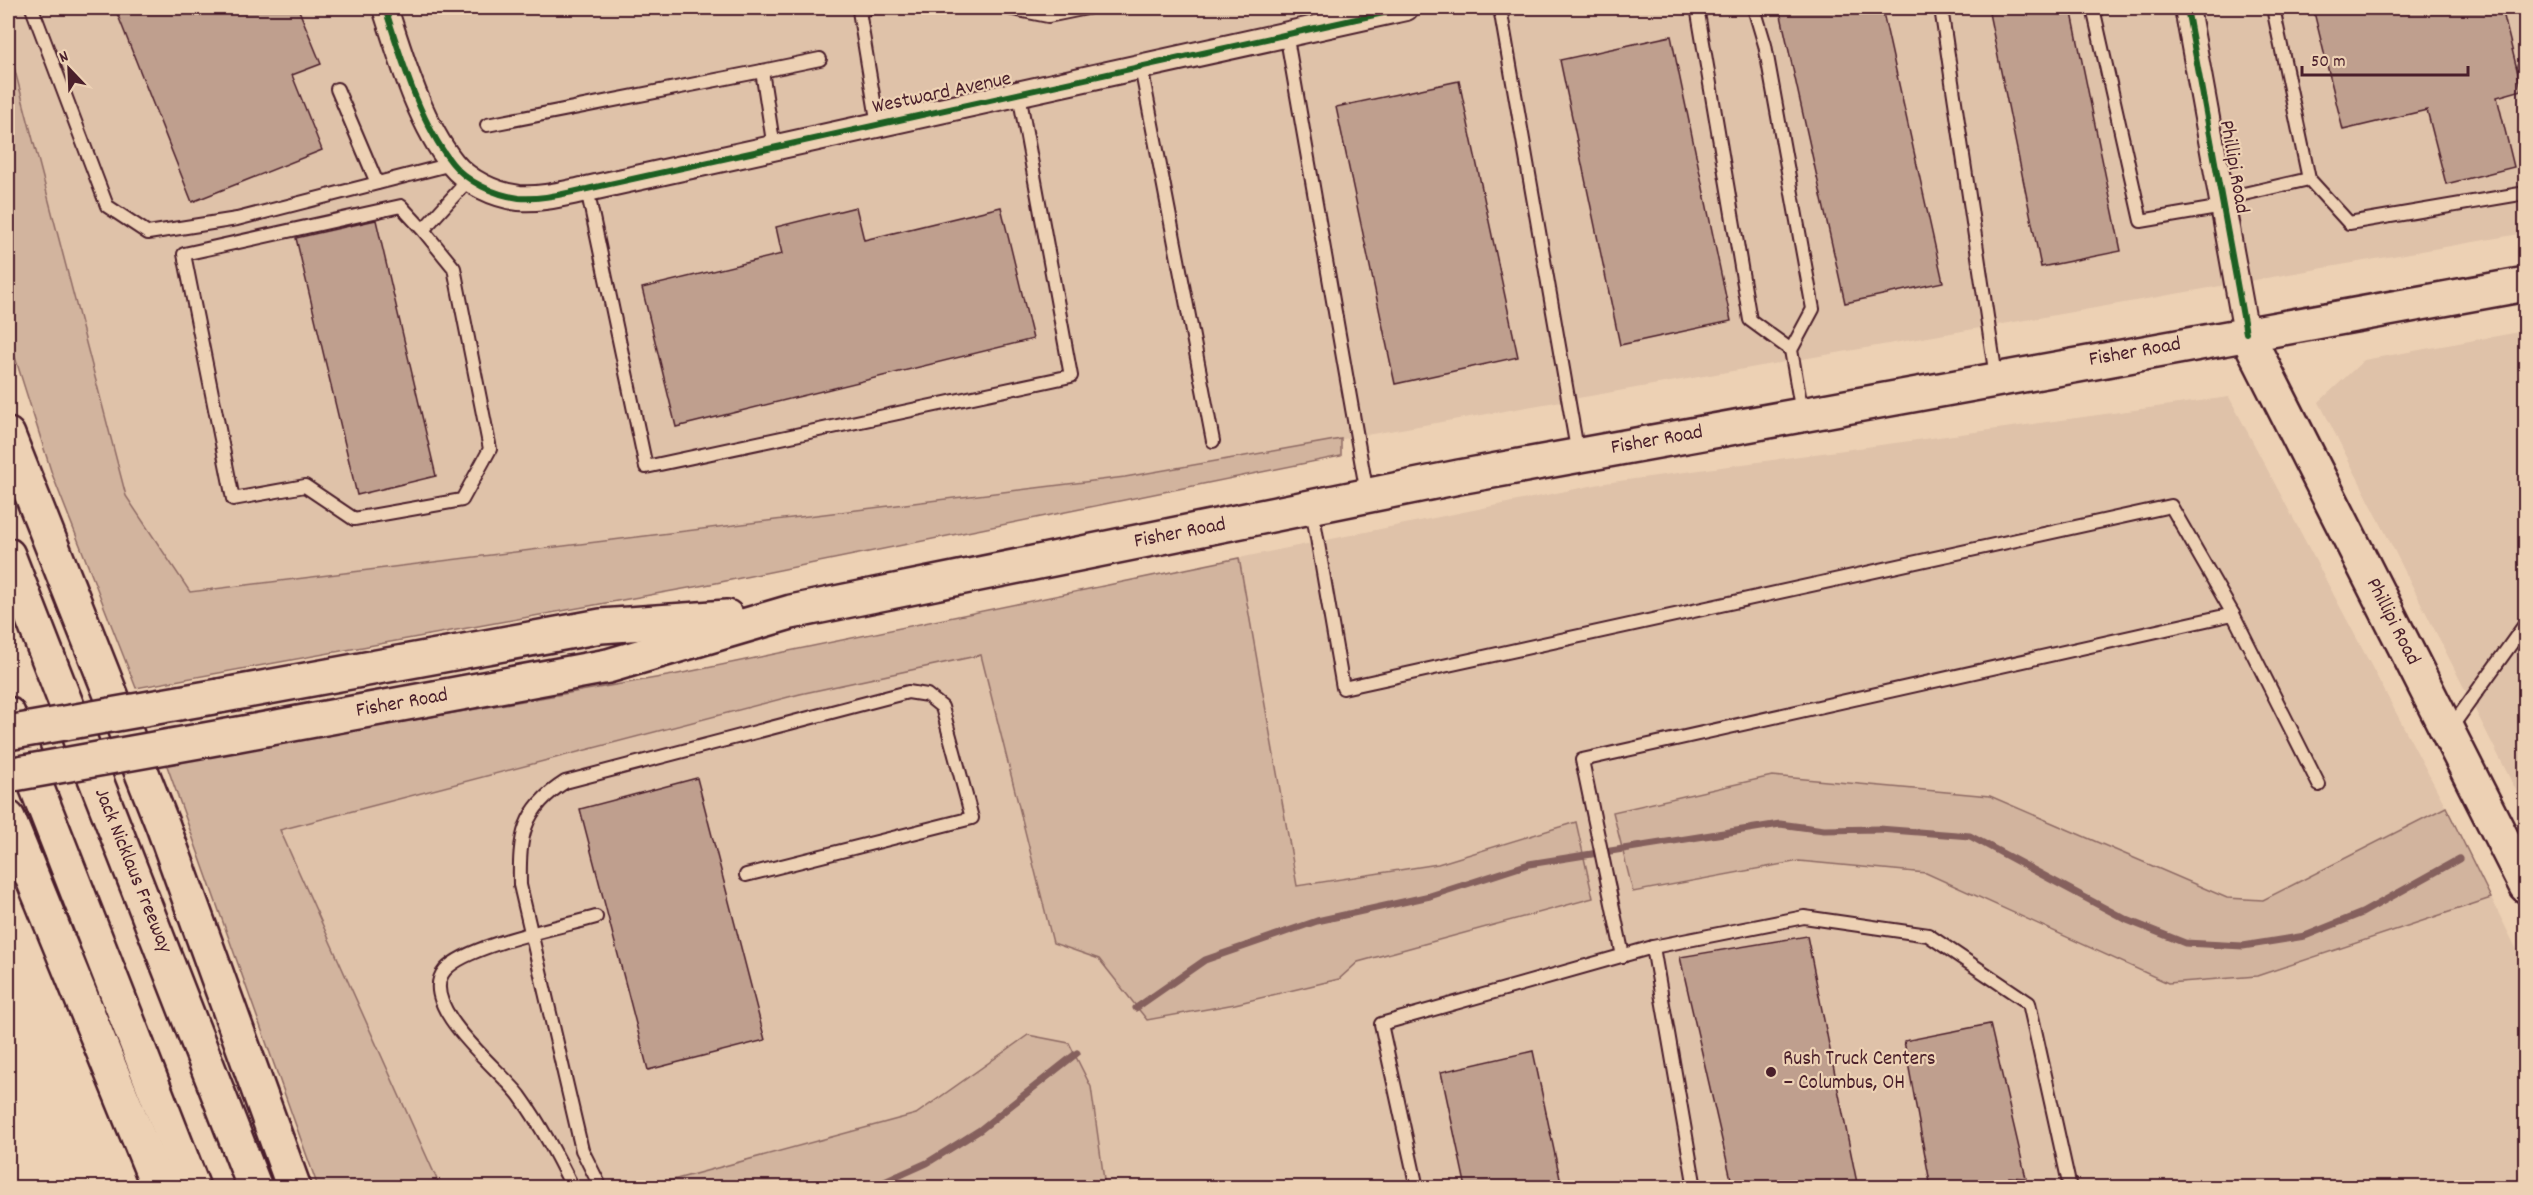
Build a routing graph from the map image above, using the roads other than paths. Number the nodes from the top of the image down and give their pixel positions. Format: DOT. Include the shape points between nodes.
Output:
graph roads {
  1 [pos="32,8"];
  2 [pos="385,8"];
  3 [pos="870,8"];
  4 [pos="1008,8"];
  5 [pos="1087,8"];
  6 [pos="1406,8"];
  7 [pos="1500,8"];
  8 [pos="1704,8"];
  9 [pos="1754,8"];
  10 [pos="1941,8"];
  11 [pos="2093,8"];
  12 [pos="2187,8"];
  13 [pos="2273,8"];
  14 [pos="1286,33"];
  15 [pos="820,59"];
  16 [pos="1141,67"];
  17 [pos="762,70"];
  18 [pos="336,89"];
  19 [pos="1019,94"];
  20 [pos="878,125"];
  21 [pos="487,126"];
  22 [pos="774,148"];
  23 [pos="469,177"];
  24 [pos="2309,180"];
  25 [pos="376,183"];
  26 [pos="587,189"];
  27 [pos="2526,193"];
  28 [pos="2223,203"];
  29 [pos="423,230"];
  30 [pos="2526,284"];
  31 [pos="2246,333"];
  32 [pos="1791,350"];
  33 [pos="1996,378"];
  34 [pos="8,410"];
  35 [pos="1802,414"];
  36 [pos="8,435"];
  37 [pos="1213,441"];
  38 [pos="1578,455"];
  39 [pos="28,486"];
  40 [pos="1368,496"];
  41 [pos="1311,507"];
  42 [pos="8,555"];
  43 [pos="791,612"];
  44 [pos="2233,614"];
  45 [pos="2526,623"];
  46 [pos="8,714"];
  47 [pos="2448,732"];
  48 [pos="8,733"];
  49 [pos="8,775"];
  50 [pos="2319,785"];
  51 [pos="8,818"];
  52 [pos="746,875"];
  53 [pos="2526,886"];
  54 [pos="596,917"];
  55 [pos="530,935"];
  56 [pos="1653,947"];
  57 [pos="1623,956"];
  58 [pos="159,1188"];
  59 [pos="192,1188"];
  60 [pos="255,1188"];
  61 [pos="294,1188"];
  62 [pos="573,1188"];
  63 [pos="601,1188"];
  64 [pos="1417,1188"];
  65 [pos="1695,1188"];
  66 [pos="2070,1188"];
  1 -- 25 [label="lane" via="107,206 148,233 237,219"];
  2 -- 23 [label="street" via="404,67 432,129"];
  3 -- 20 [label="lane" via="859,11"];
  4 -- 5 [label="lane" via="1048,16"];
  6 -- 14 [label="street, Westward Avenue"];
  7 -- 38 [label="lane"];
  8 -- 32 [label="lane" via="1698,13 1750,320"];
  9 -- 32 [label="lane" via="1766,45 1813,309"];
  10 -- 33 [label="lane"];
  11 -- 28 [label="lane" via="2141,221"];
  12 -- 28 [label="street, Phillipi Road"];
  13 -- 24 [label="lane"];
  14 -- 16 [label="street, Westward Avenue"];
  14 -- 40 [label="lane"];
  15 -- 17 [label="lane"];
  16 -- 19 [label="street, Westward Avenue"];
  16 -- 37 [label="lane"];
  17 -- 21 [label="lane"];
  17 -- 22 [label="lane"];
  18 -- 25 [label="lane"];
  19 -- 20 [label="street, Westward Avenue"];
  19 -- 26 [label="lane" via="1071,376 646,467"];
  20 -- 22 [label="street, Westward Avenue"];
  22 -- 26 [label="street, Westward Avenue"];
  23 -- 25 [label="lane"];
  23 -- 26 [label="street, Westward Avenue" via="520,198"];
  23 -- 29 [label="lane"];
  24 -- 27 [label="lane" via="2349,223"];
  24 -- 28 [label="lane"];
  28 -- 31 [label="street, Phillipi Road"];
  29 -- 29 [label="lane" via="401,206 184,254 233,499 305,486 354,519 462,500 490,449 454,268"];
  30 -- 31 [label="main road, Fisher Road"];
  31 -- 33 [label="main road, Fisher Road"];
  31 -- 47 [label="main road, Phillipi Road"];
  32 -- 35 [label="lane"];
  33 -- 35 [label="main road, Fisher Road"];
  34 -- 39 [label="main road"];
  35 -- 38 [label="main road, Fisher Road"];
  36 -- 39 [label="main road"];
  38 -- 40 [label="main road, Fisher Road"];
  39 -- 61 [label="main road" via="163,826"];
  40 -- 41 [label="main road, Fisher Road"];
  41 -- 43 [label="main road, Fisher Road"];
  41 -- 44 [label="lane" via="1343,687 2171,506"];
  42 -- 60 [label="main road, Jack Nicklaus Freeway"];
  43 -- 48 [label="main road, Fisher Road, bridge" via="601,626"];
  43 -- 49 [label="main road, Fisher Road, bridge" via="608,666"];
  44 -- 50 [label="lane"];
  44 -- 57 [label="lane" via="1582,760"];
  45 -- 47 [label="lane"];
  46 -- 59 [label="main road"];
  47 -- 53 [label="main road, Phillipi Road"];
  51 -- 58 [label="main road"];
  52 -- 55 [label="lane" via="972,818 942,707 927,695 908,692 565,782 548,793 525,823 519,852 520,885"];
  54 -- 55 [label="lane"];
  55 -- 62 [label="lane" via="496,944 444,970 441,997 456,1030 518,1094 542,1129"];
  55 -- 63 [label="lane" via="582,1150"];
  56 -- 57 [label="lane"];
  56 -- 65 [label="lane"];
  56 -- 66 [label="lane" via="1804,917 1928,935 2030,1003"];
  57 -- 64 [label="lane" via="1381,1024"];
}
